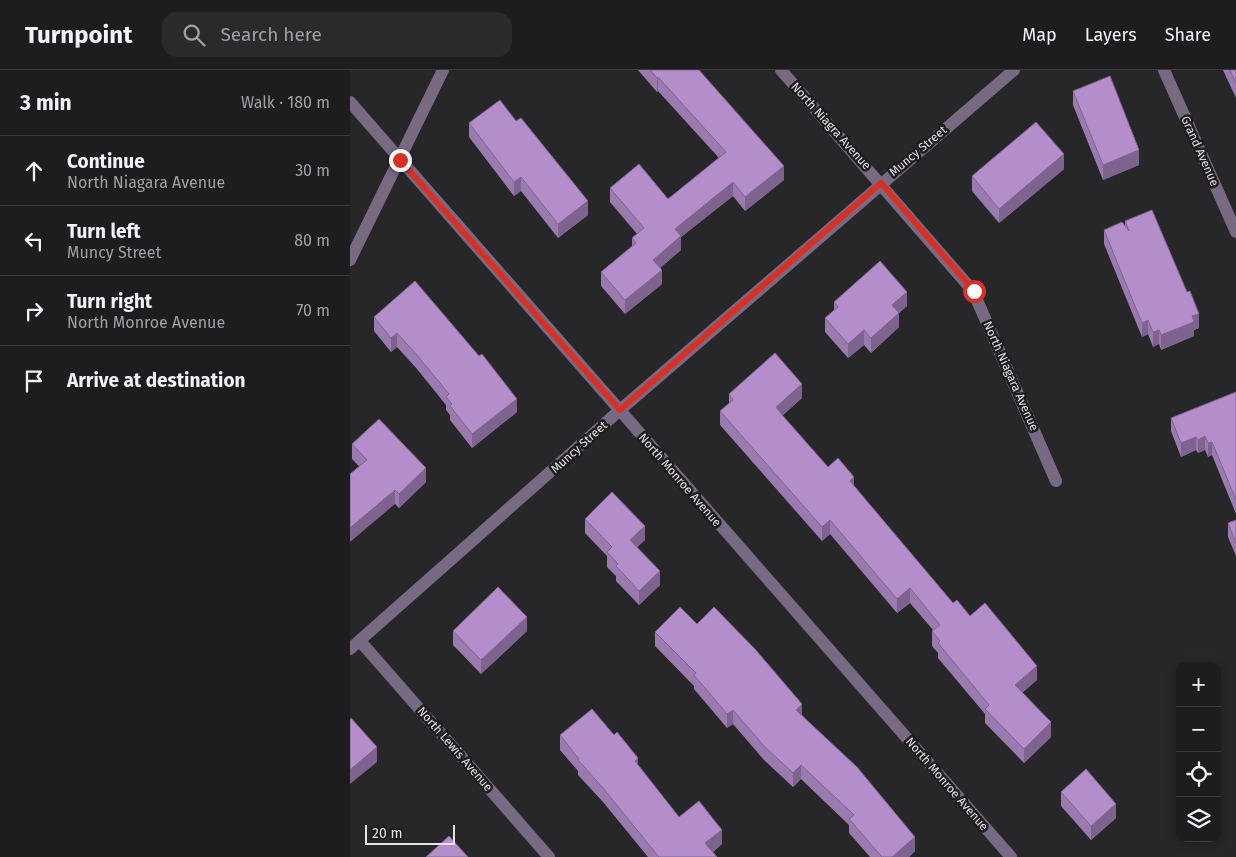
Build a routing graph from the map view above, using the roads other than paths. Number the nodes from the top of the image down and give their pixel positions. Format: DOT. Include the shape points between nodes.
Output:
graph roads {
  1 [pos="443,70"];
  2 [pos="781,70"];
  3 [pos="1014,70"];
  4 [pos="1164,70"];
  5 [pos="350,102"];
  6 [pos="400,160"];
  7 [pos="881,183"];
  8 [pos="1236,232"];
  9 [pos="350,260"];
  10 [pos="620,410"];
  11 [pos="1056,481"];
  12 [pos="355,645"];
  13 [pos="549,857"];
  14 [pos="1011,857"];
  1 -- 6 [label="street"];
  2 -- 7 [label="street, North Niagra Avenue"];
  3 -- 7 [label="street, Muncy Street"];
  4 -- 8 [label="street, Grand Avenue"];
  5 -- 6 [label="street, North Monroe Avenue"];
  6 -- 9 [label="street"];
  6 -- 10 [label="street, North Monroe Avenue"];
  7 -- 10 [label="street, Muncy Street"];
  7 -- 11 [label="street, North Niagara Avenue" via="974,291"];
  10 -- 12 [label="street, Muncy Street"];
  10 -- 14 [label="street, North Monroe Avenue"];
  12 -- 13 [label="street, North Lewis Avenue"];
}
